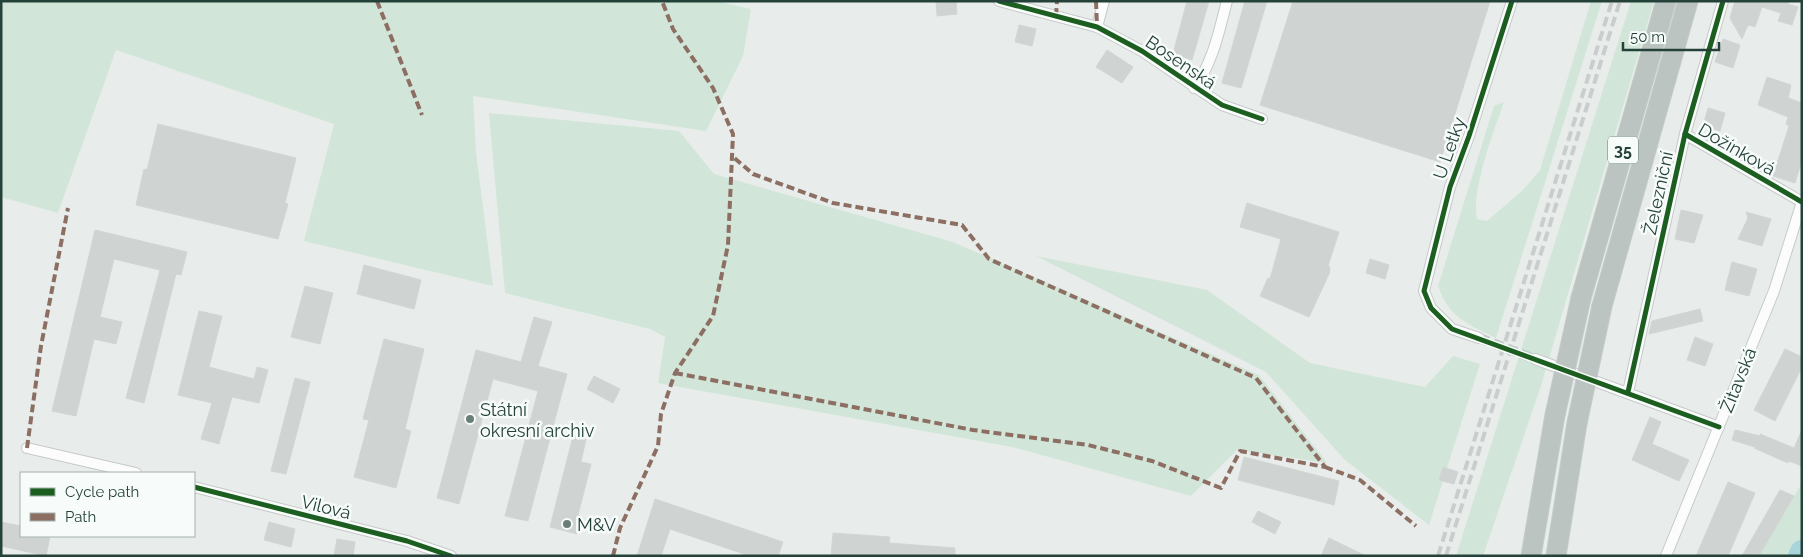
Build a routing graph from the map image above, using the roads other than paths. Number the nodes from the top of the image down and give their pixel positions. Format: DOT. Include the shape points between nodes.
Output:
graph roads {
  1 [pos="999,1"];
  2 [pos="1104,1"];
  3 [pos="1227,1"];
  4 [pos="1512,1"];
  5 [pos="1666,1"];
  6 [pos="1688,1"];
  7 [pos="1723,1"];
  8 [pos="1097,27"];
  9 [pos="1194,88"];
  10 [pos="1262,119"];
  11 [pos="1685,134"];
  12 [pos="1802,202"];
  13 [pos="1479,338"];
  14 [pos="1536,359"];
  15 [pos="1628,392"];
  16 [pos="1719,426"];
  17 [pos="27,448"];
  18 [pos="132,472"];
  19 [pos="195,487"];
  20 [pos="451,556"];
  21 [pos="1531,556"];
  22 [pos="1556,556"];
  23 [pos="1666,556"];
  1 -- 8 [label="street, Bosenská"];
  2 -- 8 [label="street"];
  3 -- 9 [label="street" via="1212,54"];
  4 -- 13 [label="street, U Letky" via="1450,188 1424,291 1431,308 1452,329"];
  5 -- 21 [label="highway, 35, bridge" via="1581,298 1555,415"];
  6 -- 22 [label="highway, 35, bridge" via="1602,306 1577,423"];
  7 -- 11 [label="street, Železniční"];
  8 -- 9 [label="street, Bosenská" via="1142,51"];
  9 -- 10 [label="street, Bosenská" via="1222,105"];
  11 -- 12 [label="street, Dožínková"];
  11 -- 15 [label="street, Železniční"];
  12 -- 16 [label="street, Žitavská" via="1774,291"];
  14 -- 15 [label="street"];
  15 -- 16 [label="street"];
  16 -- 23 [label="street, Žitavská"];
  17 -- 18 [label="street"];
  19 -- 20 [label="street, Vilová"];
}
